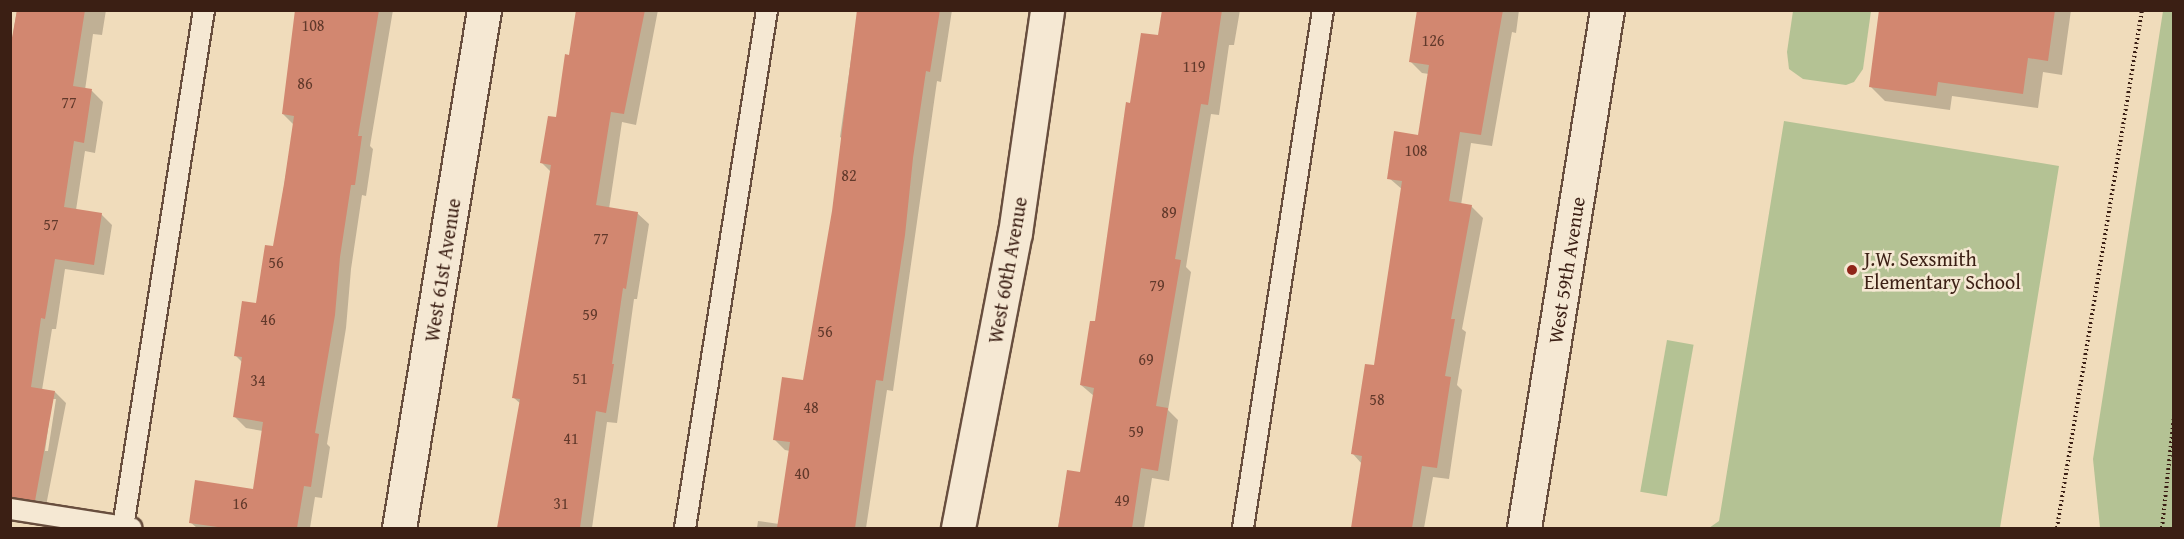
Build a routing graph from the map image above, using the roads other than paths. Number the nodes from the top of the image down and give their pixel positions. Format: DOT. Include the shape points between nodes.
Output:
graph roads {
  1 [pos="204,10"];
  2 [pos="484,10"];
  3 [pos="767,10"];
  4 [pos="1047,10"];
  5 [pos="1323,10"];
  6 [pos="1607,10"];
  7 [pos="10,509"];
  8 [pos="128,528"];
  9 [pos="399,528"];
  10 [pos="685,528"];
  11 [pos="958,528"];
  12 [pos="1243,528"];
  13 [pos="1524,528"];
  1 -- 8 [label="lane"];
  2 -- 9 [label="street, West 61st Avenue"];
  3 -- 10 [label="lane"];
  4 -- 11 [label="street, West 60th Avenue" via="1016,233"];
  5 -- 12 [label="lane"];
  6 -- 13 [label="street, West 59th Avenue"];
  7 -- 8 [label="lane"];
}
